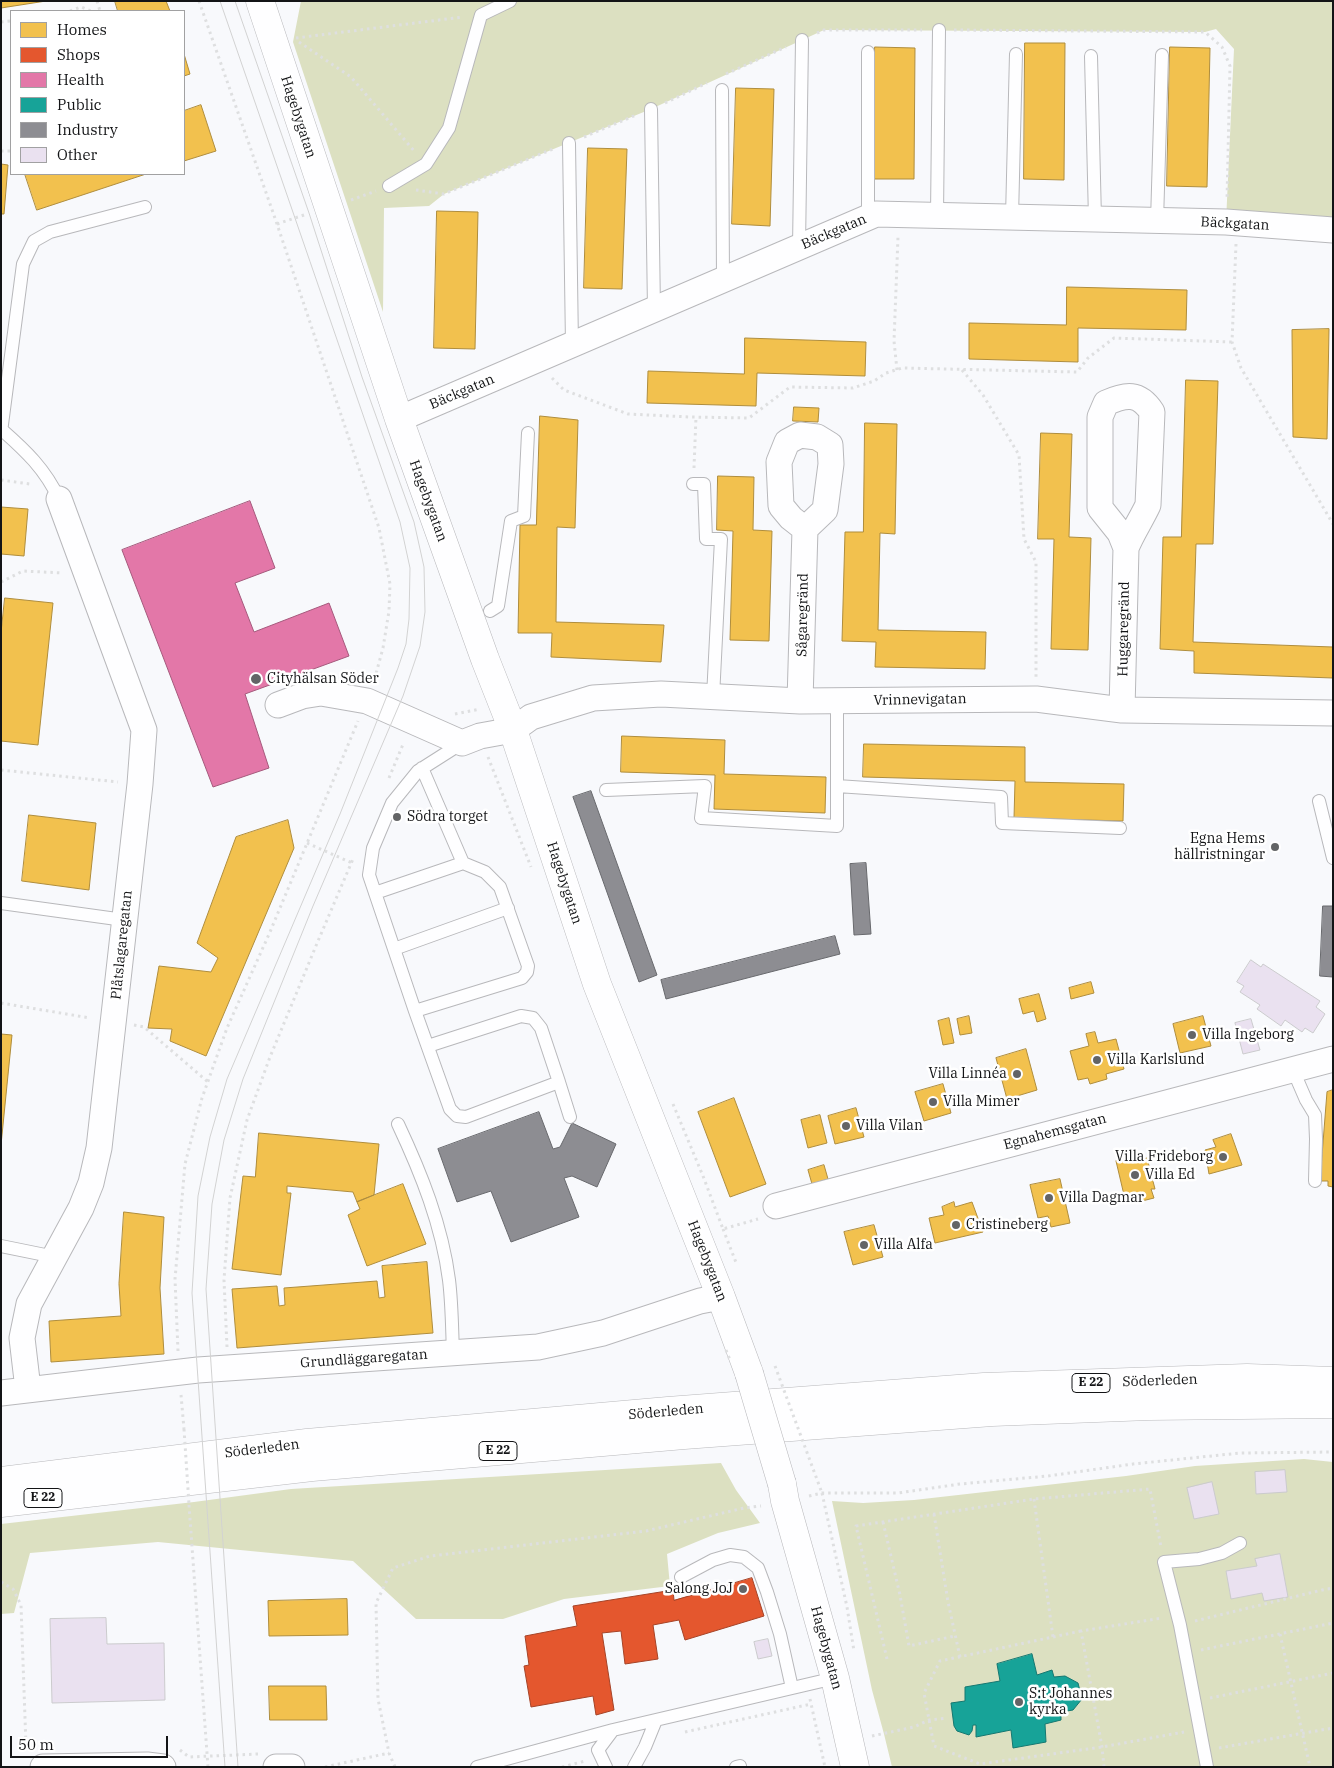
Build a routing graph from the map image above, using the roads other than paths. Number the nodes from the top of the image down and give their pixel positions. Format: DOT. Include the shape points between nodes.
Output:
graph roads {
  1 [pos="260,1"];
  2 [pos="510,1"];
  3 [pos="939,30"];
  4 [pos="802,40"];
  5 [pos="868,52"];
  6 [pos="1016,54"];
  7 [pos="1162,55"];
  8 [pos="1091,56"];
  9 [pos="722,90"];
  10 [pos="651,109"];
  11 [pos="568,143"];
  12 [pos="389,186"];
  13 [pos="145,207"];
  14 [pos="937,215"];
  15 [pos="868,217"];
  16 [pos="1012,217"];
  17 [pos="1095,219"];
  18 [pos="1157,221"];
  19 [pos="1333,230"];
  20 [pos="799,247"];
  21 [pos="723,280"];
  22 [pos="654,310"];
  23 [pos="572,345"];
  24 [pos="399,419"];
  25 [pos="1,431"];
  26 [pos="528,433"];
  27 [pos="694,484"];
  28 [pos="58,499"];
  29 [pos="805,529"];
  30 [pos="1126,548"];
  31 [pos="490,611"];
  32 [pos="713,697"];
  33 [pos="837,700"];
  34 [pos="800,701"];
  35 [pos="278,705"];
  36 [pos="1122,710"];
  37 [pos="1333,713"];
  38 [pos="513,730"];
  39 [pos="462,743"];
  40 [pos="422,768"];
  41 [pos="837,786"];
  42 [pos="606,790"];
  43 [pos="1319,801"];
  44 [pos="1120,828"];
  45 [pos="1330,831"];
  46 [pos="1333,858"];
  47 [pos="463,863"];
  48 [pos="375,893"];
  49 [pos="1,903"];
  50 [pos="508,908"];
  51 [pos="124,920"];
  52 [pos="394,949"];
  53 [pos="415,1011"];
  54 [pos="428,1046"];
  55 [pos="1333,1059"];
  56 [pos="1294,1070"];
  57 [pos="559,1082"];
  58 [pos="570,1116"];
  59 [pos="398,1124"];
  60 [pos="1315,1181"];
  61 [pos="776,1206"];
  62 [pos="1,1246"];
  63 [pos="55,1257"];
  64 [pos="721,1297"];
  65 [pos="453,1353"];
  66 [pos="1333,1381"];
  67 [pos="28,1389"];
  68 [pos="1,1393"];
  69 [pos="1333,1404"];
  70 [pos="1,1481"];
  71 [pos="1,1502"];
  72 [pos="1240,1543"];
  73 [pos="681,1577"];
  74 [pos="835,1678"];
  75 [pos="792,1688"];
  76 [pos="656,1720"];
  77 [pos="613,1730"];
  78 [pos="40,1756"];
  79 [pos="170,1758"];
  80 [pos="272,1760"];
  81 [pos="292,1767"];
  82 [pos="477,1767"];
  83 [pos="606,1767"];
  84 [pos="634,1767"];
  85 [pos="855,1767"];
  86 [pos="1207,1767"];
  1 -- 24 [label="main road, Hagebygatan"];
  2 -- 12 [label="lane" via="481,15 448,128 426,164"];
  3 -- 14 [label="lane"];
  4 -- 20 [label="lane"];
  5 -- 15 [label="lane"];
  6 -- 16 [label="lane"];
  7 -- 18 [label="lane"];
  8 -- 17 [label="lane"];
  9 -- 21 [label="lane"];
  10 -- 22 [label="lane"];
  11 -- 23 [label="lane"];
  13 -- 25 [label="lane" via="50,232 34,241 23,264"];
  14 -- 15 [label="street, Bäckgatan" via="876,214"];
  14 -- 16 [label="street, Bäckgatan"];
  15 -- 20 [label="street, Bäckgatan"];
  16 -- 17 [label="street, Bäckgatan"];
  17 -- 18 [label="street, Bäckgatan"];
  18 -- 19 [label="street, Bäckgatan"];
  20 -- 21 [label="street, Bäckgatan"];
  21 -- 22 [label="street, Bäckgatan"];
  22 -- 23 [label="street, Bäckgatan"];
  23 -- 24 [label="street, Bäckgatan"];
  24 -- 38 [label="main road, Hagebygatan"];
  25 -- 28 [label="lane" via="35,460 50,480"];
  26 -- 31 [label="lane" via="524,516 511,521 498,606"];
  27 -- 32 [label="lane" via="704,484 706,539 721,539"];
  28 -- 51 [label="street, Plåtslagaregatan" via="144,730"];
  29 -- 34 [label="street, Sågaregränd"];
  30 -- 30 [label="street, Huggaregränd" via="1120,533 1100,508 1100,417 1106,403 1119,397 1136,396 1152,412 1148,506"];
  30 -- 36 [label="street, Huggaregränd"];
  32 -- 34 [label="street, Vrinnevigatan"];
  32 -- 38 [label="street, Vrinnevigatan" via="661,694 593,698 531,717"];
  33 -- 34 [label="street, Vrinnevigatan"];
  33 -- 36 [label="street, Vrinnevigatan" via="1036,699"];
  33 -- 41 [label="lane"];
  35 -- 39 [label="street" via="321,693 370,692 414,721"];
  36 -- 37 [label="street, Vrinnevigatan"];
  38 -- 39 [label="street"];
  38 -- 64 [label="main road, Hagebygatan" via="597,984"];
  39 -- 40 [label="lane"];
  40 -- 47 [label="lane"];
  40 -- 48 [label="lane" via="392,803 373,848 370,875"];
  41 -- 42 [label="lane" via="837,826 701,818 705,786"];
  41 -- 44 [label="lane" via="1001,797 1002,823"];
  43 -- 45 [label="lane"];
  45 -- 46 [label="lane"];
  47 -- 48 [label="lane"];
  47 -- 50 [label="lane" via="485,872 500,887"];
  48 -- 52 [label="lane"];
  49 -- 51 [label="lane"];
  50 -- 52 [label="lane"];
  50 -- 53 [label="lane" via="528,966 522,978"];
  51 -- 63 [label="street, Plåtslagaregatan" via="99,1148 91,1183"];
  52 -- 53 [label="lane"];
  53 -- 54 [label="lane"];
  54 -- 57 [label="lane" via="521,1016 533,1018 541,1028"];
  54 -- 57 [label="lane" via="450,1109 456,1116 466,1117"];
  55 -- 56 [label="street, Egnahemsgatan"];
  56 -- 60 [label="lane" via="1315,1115"];
  56 -- 61 [label="street, Egnahemsgatan"];
  57 -- 58 [label="lane"];
  59 -- 65 [label="lane" via="418,1168 440,1236 449,1282"];
  62 -- 63 [label="lane"];
  63 -- 67 [label="street, Plåtslagaregatan" via="29,1304 22,1338"];
  64 -- 65 [label="street, Grundläggaregatan" via="603,1333 538,1347"];
  64 -- 74 [label="main road, Hagebygatan, bridge" via="762,1370 784,1493"];
  65 -- 67 [label="street, Grundläggaregatan" via="179,1372"];
  66 -- 70 [label="main road, Söderleden / E 22" via="1247,1378 984,1387 668,1411 307,1444"];
  67 -- 68 [label="street, Grundläggaregatan"];
  69 -- 71 [label="main road, Söderleden / E 22" via="992,1412 684,1434 312,1467"];
  72 -- 86 [label="lane" via="1222,1553 1199,1559 1164,1562 1179,1620"];
  73 -- 75 [label="lane" via="730,1555 744,1557 758,1568 780,1634"];
  74 -- 75 [label="lane"];
  74 -- 85 [label="main road, Hagebygatan"];
  75 -- 76 [label="lane"];
  76 -- 77 [label="lane"];
  76 -- 84 [label="lane"];
  77 -- 82 [label="lane"];
  77 -- 83 [label="lane" via="598,1750"];
  78 -- 79 [label="street" via="147,1765"];
  80 -- 81 [label="street"];
}
